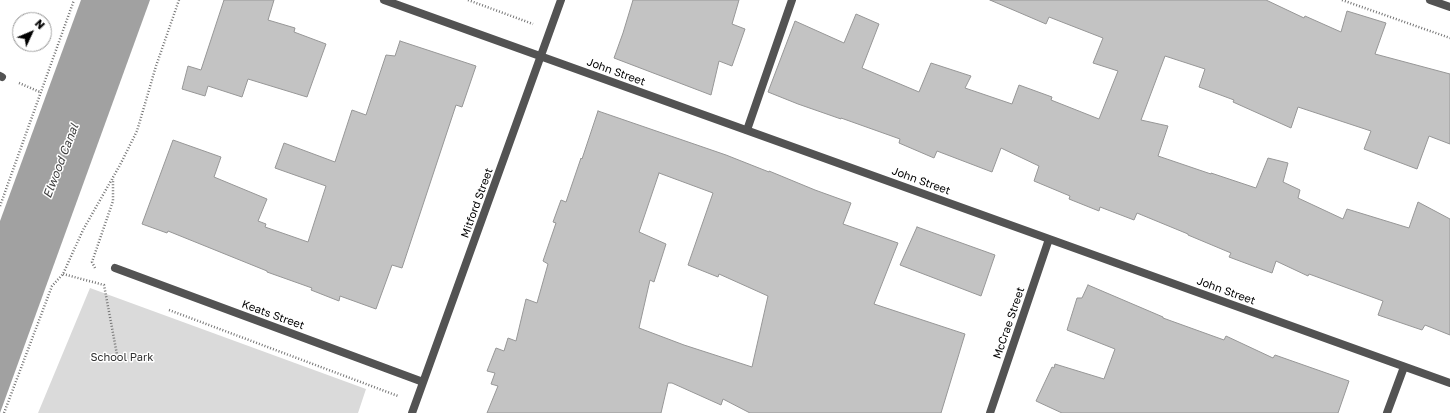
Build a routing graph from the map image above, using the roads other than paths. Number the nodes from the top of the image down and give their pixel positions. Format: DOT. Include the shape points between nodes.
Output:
graph roads {
  1 [pos="384,0"];
  2 [pos="561,0"];
  3 [pos="792,0"];
  4 [pos="1430,0"];
  5 [pos="1450,7"];
  6 [pos="542,57"];
  7 [pos="747,130"];
  8 [pos="1050,239"];
  9 [pos="115,268"];
  10 [pos="1404,367"];
  11 [pos="423,382"];
  12 [pos="1450,383"];
  13 [pos="412,413"];
  14 [pos="990,413"];
  15 [pos="1387,413"];
  1 -- 6 [label="street, John Street"];
  2 -- 6 [label="street, Mitford Street"];
  3 -- 7 [label="street"];
  4 -- 5 [label="street"];
  6 -- 7 [label="street, John Street"];
  6 -- 11 [label="street, Mitford Street"];
  7 -- 8 [label="street, John Street"];
  8 -- 10 [label="street, John Street"];
  8 -- 14 [label="street, McCrae Street"];
  9 -- 11 [label="street, Keats Street"];
  10 -- 12 [label="street, John Street"];
  10 -- 15 [label="street"];
  11 -- 13 [label="street, Mitford Street"];
}
